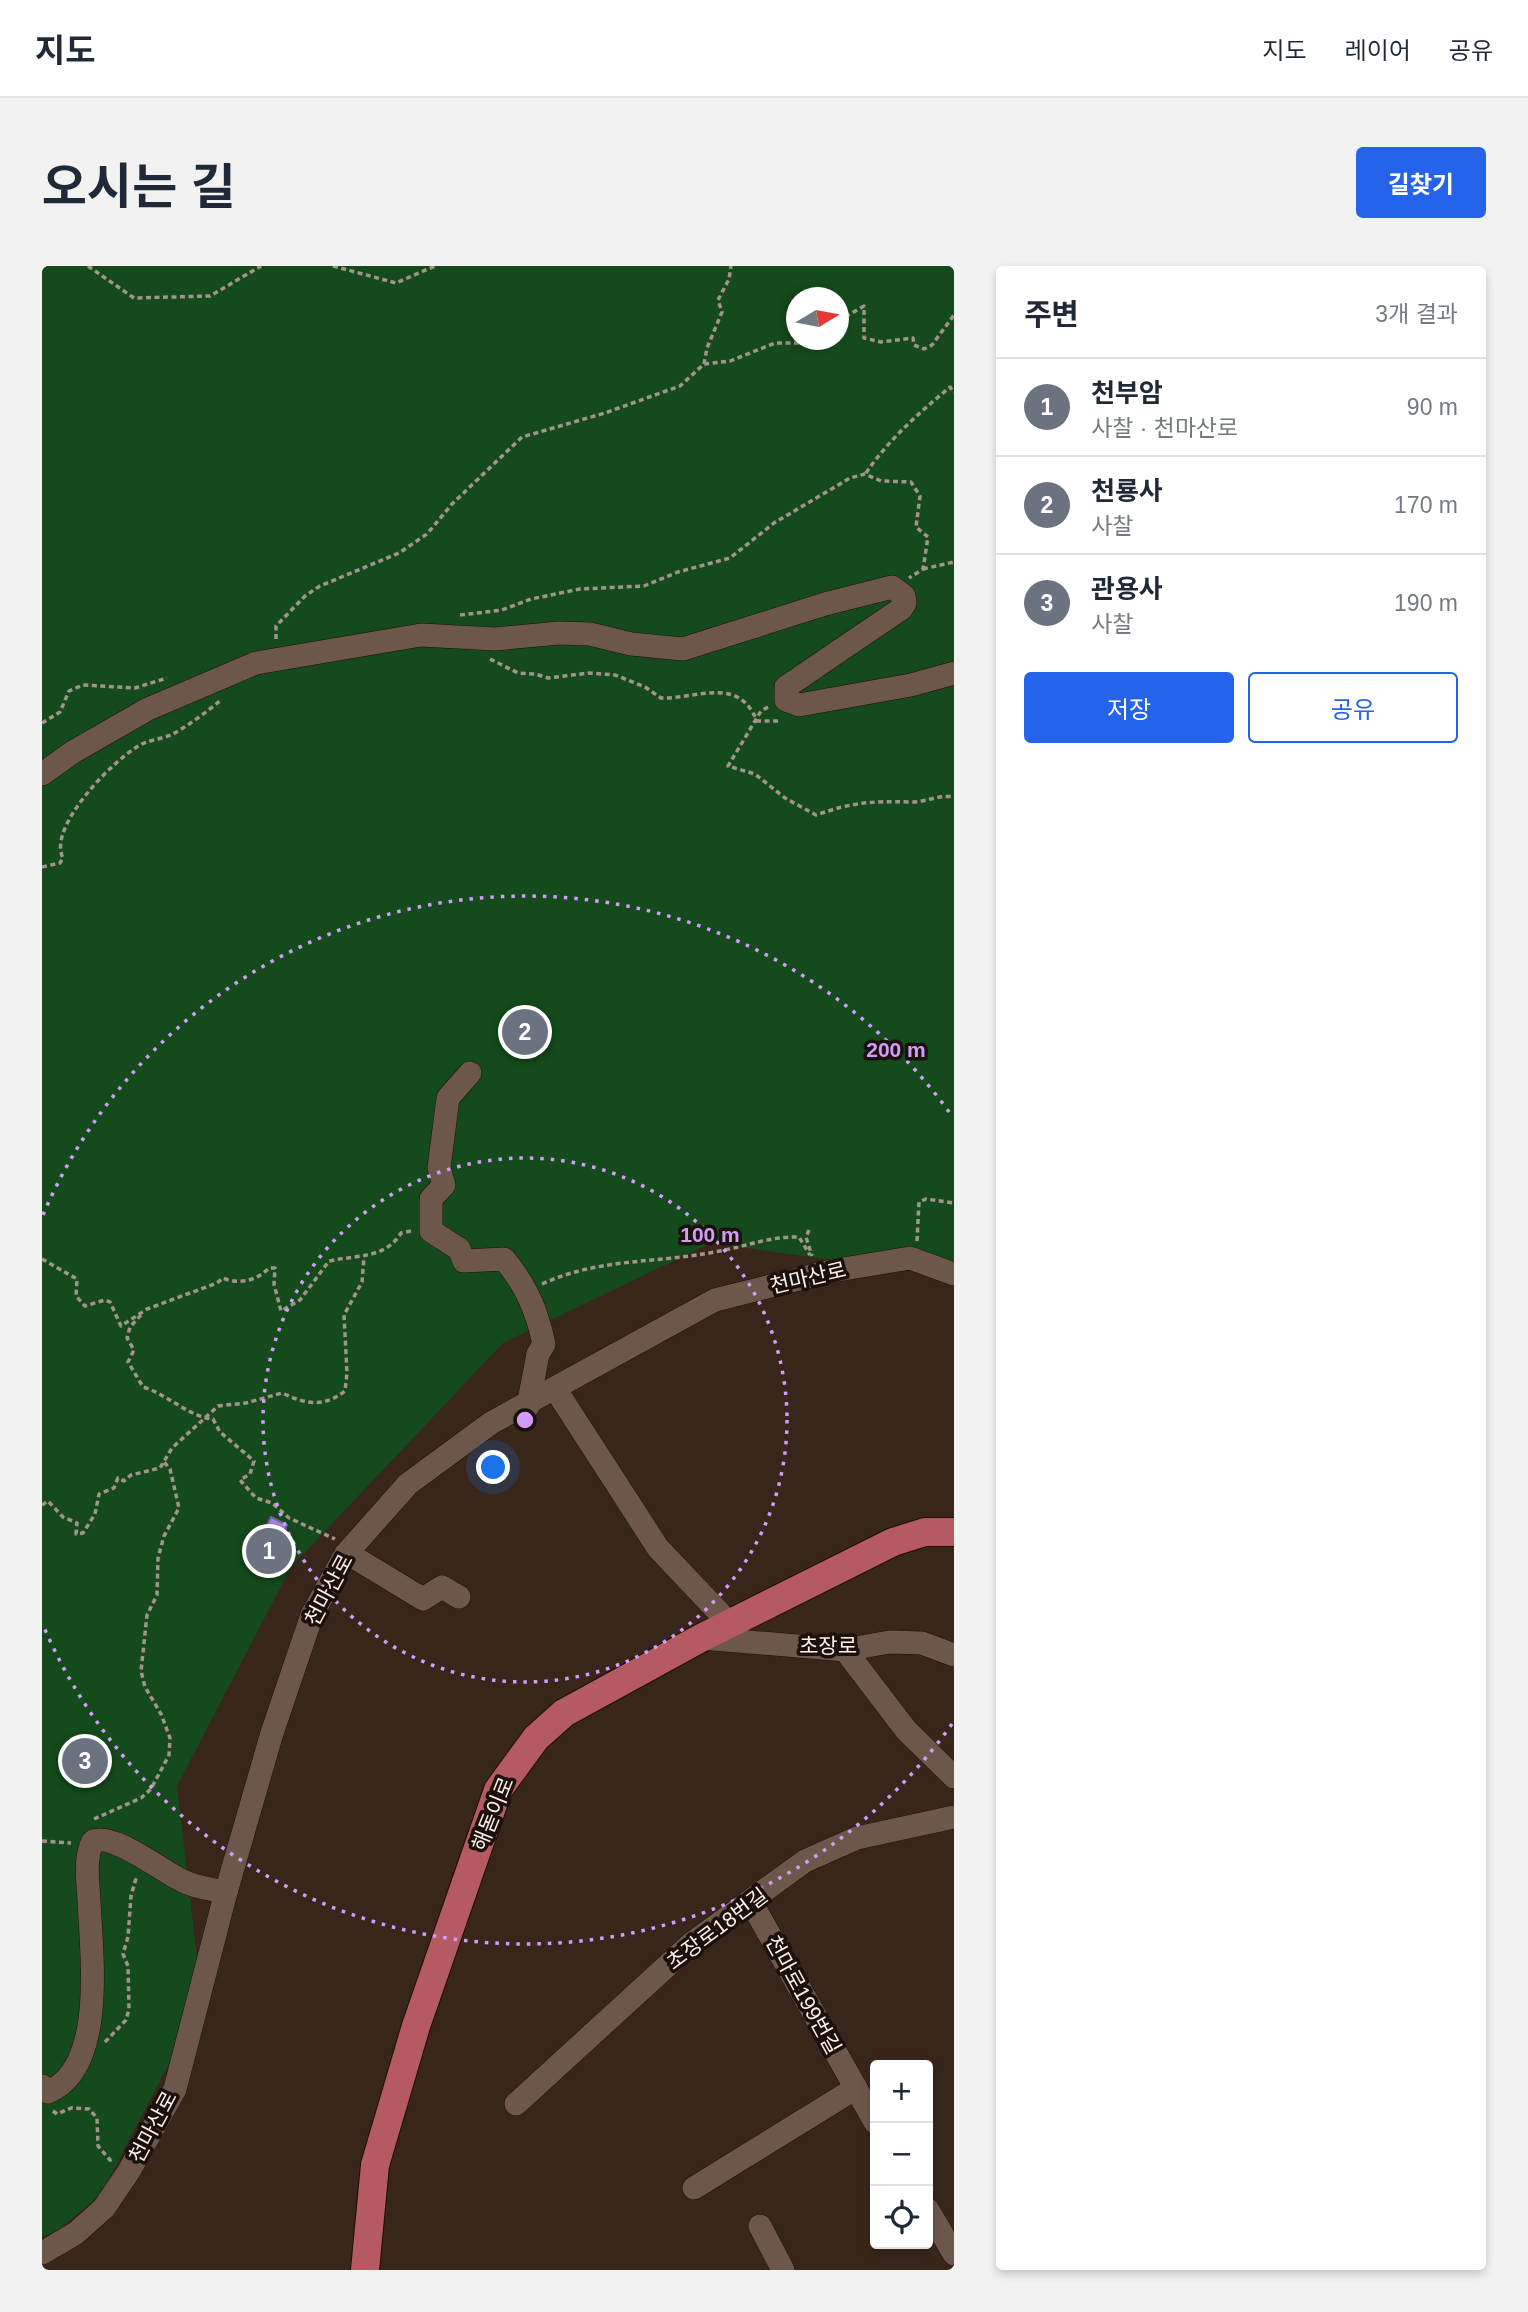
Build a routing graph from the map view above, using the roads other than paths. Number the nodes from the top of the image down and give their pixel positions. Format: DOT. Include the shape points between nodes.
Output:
graph roads {
  1 [pos="954,673"];
  2 [pos="42,774"];
  3 [pos="470,1073"];
  4 [pos="954,1274"];
  5 [pos="555,1390"];
  6 [pos="528,1406"];
  7 [pos="954,1531"];
  8 [pos="350,1549"];
  9 [pos="459,1597"];
  10 [pos="730,1624"];
  11 [pos="701,1639"];
  12 [pos="845,1650"];
  13 [pos="954,1655"];
  14 [pos="954,1777"];
  15 [pos="954,1817"];
  16 [pos="226,1892"];
  17 [pos="751,1902"];
  18 [pos="856,2088"];
  19 [pos="45,2089"];
  20 [pos="516,2104"];
  21 [pos="870,2113"];
  22 [pos="694,2188"];
  23 [pos="933,2218"];
  24 [pos="761,2226"];
  25 [pos="42,2253"];
  26 [pos="954,2254"];
  27 [pos="366,2270"];
  28 [pos="783,2270"];
  1 -- 2 [label="street" via="799,705 786,700 786,687 901,609 904,596 892,587 683,649 590,634 495,639 434,635 256,663 148,709"];
  3 -- 6 [label="street" via="448,1098 439,1168 444,1185 431,1199 432,1231 459,1249 464,1261 504,1259 528,1293 544,1344"];
  4 -- 5 [label="street, 천마산로" via="915,1260 831,1271 715,1300"];
  5 -- 6 [label="street, 천마산로"];
  5 -- 10 [label="street" via="658,1548"];
  6 -- 8 [label="street, 천마산로" via="491,1423 408,1484"];
  7 -- 10 [label="main road, 해돋이로" via="925,1532 893,1542"];
  8 -- 9 [label="street" via="424,1599 442,1587"];
  8 -- 16 [label="street, 천마산로" via="312,1615 272,1732"];
  10 -- 11 [label="main road, 해돋이로"];
  11 -- 12 [label="street, 초장로"];
  11 -- 27 [label="main road, 해돋이로" via="564,1713 536,1738 498,1790 416,2026 375,2165"];
  12 -- 13 [label="street, 초장로" via="889,1642 922,1643"];
  12 -- 14 [label="street" via="906,1730"];
  15 -- 17 [label="street, 초장로18번길" via="857,1838 805,1861"];
  16 -- 19 [label="street" via="182,1881 123,1846 99,1839 90,1846 93,1976 89,2024 71,2073"];
  16 -- 25 [label="street, 천마산로" via="174,2090 104,2208"];
  17 -- 18 [label="street, 천마로199번길"];
  17 -- 20 [label="street, 초장로18번길" via="692,1943"];
  18 -- 21 [label="street, 천마로199번길"];
  18 -- 22 [label="street"];
  23 -- 26 [label="street"];
  24 -- 28 [label="street"];
}
